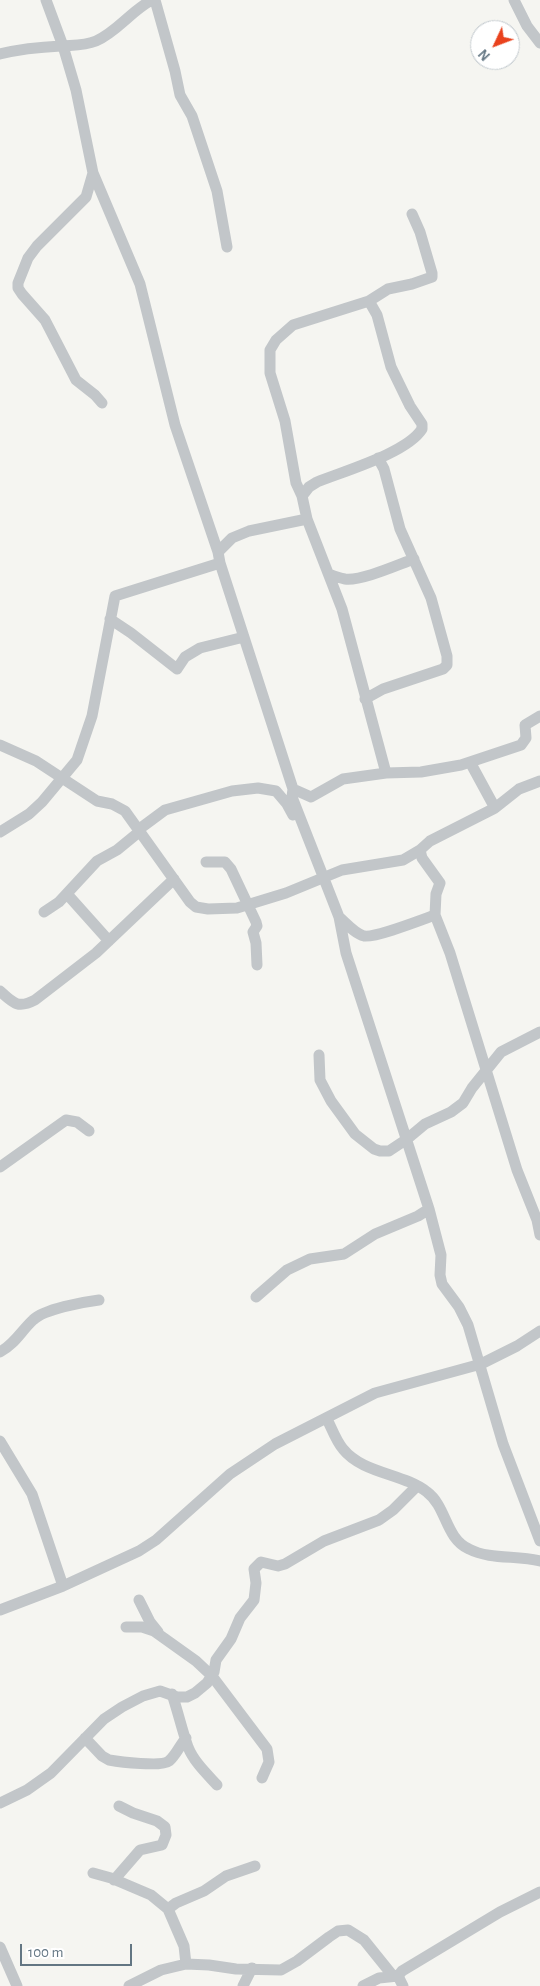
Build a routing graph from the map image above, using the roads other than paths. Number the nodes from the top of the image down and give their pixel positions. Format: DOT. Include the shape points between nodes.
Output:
graph roads {
  1 [pos="46,0"];
  2 [pos="153,0"];
  3 [pos="514,0"];
  4 [pos="540,43"];
  5 [pos="63,46"];
  6 [pos="0,54"];
  7 [pos="93,174"];
  8 [pos="412,214"];
  9 [pos="227,247"];
  10 [pos="369,301"];
  11 [pos="102,403"];
  12 [pos="378,458"];
  13 [pos="302,496"];
  14 [pos="307,519"];
  15 [pos="219,558"];
  16 [pos="414,558"];
  17 [pos="329,574"];
  18 [pos="110,619"];
  19 [pos="244,637"];
  20 [pos="365,699"];
  21 [pos="540,716"];
  22 [pos="0,744"];
  23 [pos="470,762"];
  24 [pos="386,773"];
  25 [pos="62,780"];
  26 [pos="540,780"];
  27 [pos="293,789"];
  28 [pos="495,808"];
  29 [pos="138,831"];
  30 [pos="0,832"];
  31 [pos="420,850"];
  32 [pos="206,862"];
  33 [pos="174,879"];
  34 [pos="322,879"];
  35 [pos="67,894"];
  36 [pos="247,904"];
  37 [pos="44,912"];
  38 [pos="435,916"];
  39 [pos="339,917"];
  40 [pos="109,941"];
  41 [pos="257,965"];
  42 [pos="0,991"];
  43 [pos="540,1032"];
  44 [pos="319,1055"];
  45 [pos="486,1072"];
  46 [pos="89,1131"];
  47 [pos="408,1140"];
  48 [pos="0,1167"];
  49 [pos="429,1209"];
  50 [pos="540,1235"];
  51 [pos="256,1297"];
  52 [pos="99,1300"];
  53 [pos="540,1332"];
  54 [pos="0,1352"];
  55 [pos="481,1364"];
  56 [pos="327,1419"];
  57 [pos="0,1441"];
  58 [pos="417,1486"];
  59 [pos="540,1542"];
  60 [pos="540,1561"];
  61 [pos="63,1586"];
  62 [pos="139,1600"];
  63 [pos="0,1610"];
  64 [pos="126,1627"];
  65 [pos="160,1635"];
  66 [pos="212,1676"];
  67 [pos="172,1694"];
  68 [pos="85,1738"];
  69 [pos="186,1738"];
  70 [pos="262,1778"];
  71 [pos="218,1785"];
  72 [pos="0,1803"];
  73 [pos="119,1806"];
  74 [pos="255,1866"];
  75 [pos="93,1873"];
  76 [pos="114,1880"];
  77 [pos="540,1892"];
  78 [pos="168,1909"];
  79 [pos="0,1947"];
  80 [pos="186,1964"];
  81 [pos="252,1968"];
  82 [pos="398,1979"];
  83 [pos="17,1986"];
  84 [pos="128,1986"];
  85 [pos="243,1986"];
  86 [pos="363,1986"];
  1 -- 5 [label="street"];
  2 -- 5 [label="street" via="137,8 96,41 77,47"];
  2 -- 9 [label="street" via="180,94 192,116 217,191"];
  3 -- 4 [label="street"];
  5 -- 6 [label="street"];
  5 -- 7 [label="street" via="76,90"];
  7 -- 11 [label="street" via="86,197 28,258 18,288 45,320 72,375"];
  7 -- 15 [label="street" via="140,284 174,425"];
  8 -- 10 [label="street" via="432,277 388,289"];
  10 -- 12 [label="street" via="377,315 391,368 422,424 412,441"];
  10 -- 13 [label="street" via="293,325 270,350 270,373 285,421 296,483"];
  12 -- 13 [label="street" via="317,482"];
  12 -- 16 [label="street" via="384,468 400,529"];
  13 -- 14 [label="street"];
  14 -- 15 [label="street" via="232,538"];
  14 -- 17 [label="street"];
  15 -- 18 [label="street" via="115,596"];
  15 -- 19 [label="street"];
  16 -- 17 [label="street" via="353,578"];
  16 -- 20 [label="street" via="431,598 447,656 446,665 443,669 383,689"];
  17 -- 20 [label="street" via="342,609"];
  18 -- 19 [label="street" via="177,669 185,657 200,648"];
  18 -- 25 [label="street" via="83,747"];
  19 -- 27 [label="street"];
  20 -- 24 [label="street"];
  21 -- 23 [label="street" via="525,725 526,738 522,745"];
  22 -- 25 [label="street" via="36,761"];
  23 -- 24 [label="street" via="421,772"];
  23 -- 28 [label="street"];
  24 -- 27 [label="street" via="343,779 311,797"];
  25 -- 29 [label="street" via="97,802 117,806"];
  25 -- 30 [label="street" via="28,814"];
  26 -- 28 [label="street" via="519,790"];
  27 -- 34 [label="street" via="292,797"];
  28 -- 31 [label="street" via="430,841"];
  29 -- 33 [label="street"];
  29 -- 34 [label="street" via="165,810 232,791 258,788 276,791 292,813"];
  29 -- 35 [label="street" via="117,850 98,861"];
  31 -- 34 [label="street" via="404,860 342,870"];
  31 -- 38 [label="street" via="440,883"];
  32 -- 36 [label="street" via="227,864"];
  33 -- 36 [label="street" via="196,907 222,909"];
  33 -- 40 [label="street"];
  34 -- 36 [label="street"];
  34 -- 39 [label="street"];
  35 -- 37 [label="street"];
  35 -- 40 [label="street"];
  36 -- 41 [label="street" via="257,926 253,932"];
  38 -- 39 [label="street" via="365,936"];
  38 -- 45 [label="street" via="450,953"];
  39 -- 47 [label="street" via="346,953"];
  40 -- 42 [label="street" via="48,992 26,1005 16,1005"];
  43 -- 45 [label="street" via="501,1052"];
  44 -- 47 [label="street" via="320,1080 355,1134 380,1152 389,1151"];
  45 -- 47 [label="street" via="463,1103 425,1124"];
  45 -- 50 [label="street"];
  46 -- 48 [label="street" via="76,1122 66,1120"];
  47 -- 49 [label="street"];
  49 -- 51 [label="street" via="376,1234 344,1254 310,1259 287,1270"];
  49 -- 55 [label="street" via="440,1255 442,1284 468,1325"];
  52 -- 54 [label="street" via="39,1315 11,1346"];
  53 -- 55 [label="street"];
  55 -- 56 [label="street" via="375,1393"];
  55 -- 59 [label="street" via="503,1444"];
  56 -- 58 [label="street" via="342,1448 353,1459"];
  56 -- 61 [label="street" via="275,1444 230,1474 156,1540 139,1551"];
  57 -- 61 [label="street" via="32,1494"];
  58 -- 60 [label="street" via="434,1499 460,1545 487,1555"];
  58 -- 66 [label="street" via="378,1520 324,1541 285,1564 257,1564 254,1569 254,1600 216,1660"];
  61 -- 63 [label="street"];
  62 -- 65 [label="street"];
  64 -- 65 [label="street" via="147,1628"];
  65 -- 66 [label="street"];
  66 -- 67 [label="street" via="187,1697"];
  66 -- 70 [label="street" via="267,1749 269,1762"];
  67 -- 68 [label="street" via="160,1691 143,1696 104,1719"];
  67 -- 69 [label="street"];
  68 -- 69 [label="street" via="109,1760 162,1764 171,1759"];
  68 -- 72 [label="street" via="51,1773"];
  69 -- 71 [label="street" via="196,1760"];
  73 -- 76 [label="street" via="157,1821 165,1827 166,1835 162,1845 140,1850"];
  74 -- 78 [label="street" via="226,1876"];
  75 -- 76 [label="street"];
  76 -- 78 [label="street" via="151,1895"];
  77 -- 82 [label="street" via="500,1912 402,1971"];
  78 -- 80 [label="street" via="184,1946"];
  79 -- 83 [label="street"];
  80 -- 81 [label="street"];
  80 -- 84 [label="street" via="161,1970"];
  81 -- 82 [label="street" via="274,1970 287,1967 328,1936 348,1930 364,1940"];
  81 -- 85 [label="street"];
  82 -- 86 [label="street" via="379,1978"];
}
